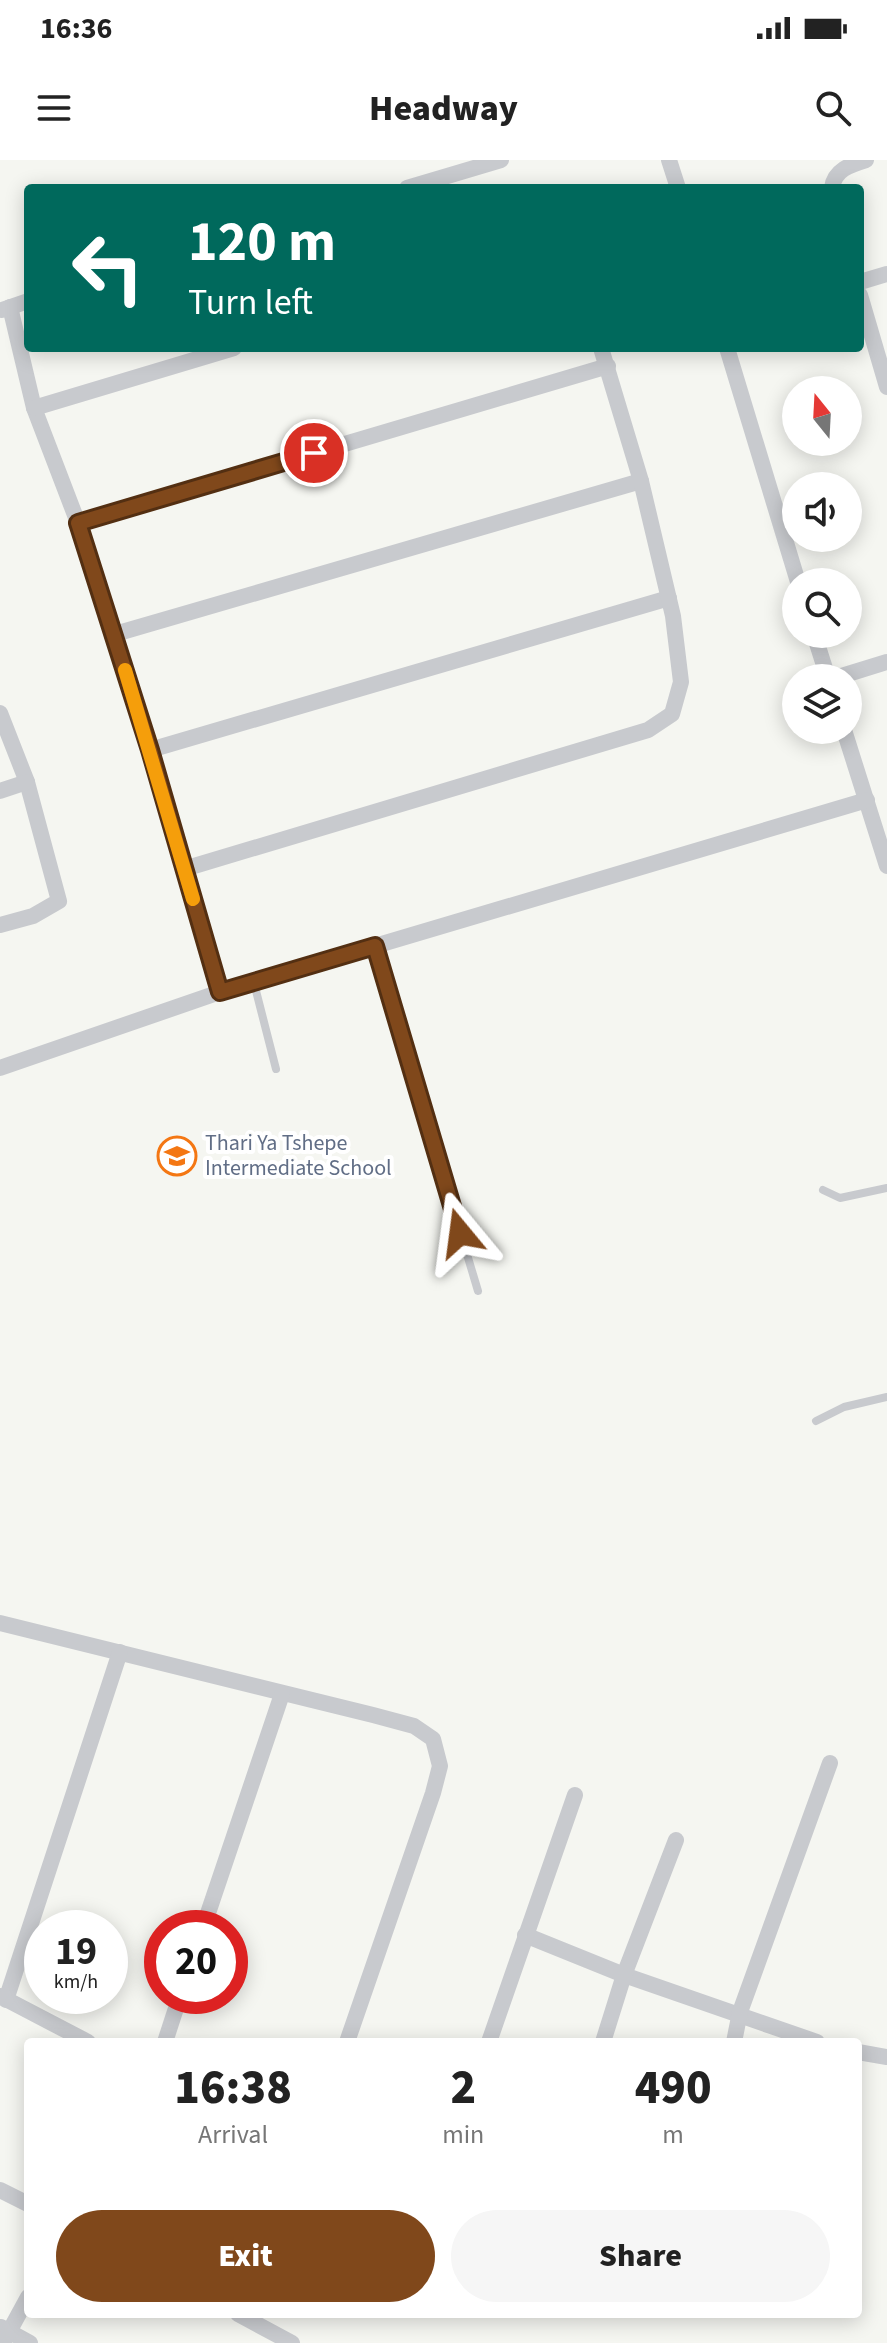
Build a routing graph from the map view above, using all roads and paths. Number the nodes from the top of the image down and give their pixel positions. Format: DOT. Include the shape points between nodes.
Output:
graph roads {
  1 [pos="501,160"];
  2 [pos="669,160"];
  3 [pos="866,160"];
  4 [pos="420,184"];
  5 [pos="677,184"];
  6 [pos="832,184"];
  7 [pos="887,274"];
  8 [pos="864,281"];
  9 [pos="5,308"];
  10 [pos="864,309"];
  11 [pos="221,352"];
  12 [pos="603,352"];
  13 [pos="728,352"];
  14 [pos="608,366"];
  15 [pos="887,387"];
  16 [pos="34,408"];
  17 [pos="641,481"];
  18 [pos="78,523"];
  19 [pos="794,568"];
  20 [pos="669,598"];
  21 [pos="115,634"];
  22 [pos="887,662"];
  23 [pos="862,670"];
  24 [pos="0,713"];
  25 [pos="849,744"];
  26 [pos="150,750"];
  27 [pos="27,782"];
  28 [pos="0,791"];
  29 [pos="867,800"];
  30 [pos="887,866"];
  31 [pos="184,869"];
  32 [pos="0,925"];
  33 [pos="375,946"];
  34 [pos="254,983"];
  35 [pos="220,992"];
  36 [pos="0,1068"];
  37 [pos="276,1069"];
  38 [pos="887,1188"];
  39 [pos="823,1190"];
  40 [pos="478,1291"];
  41 [pos="887,1397"];
  42 [pos="816,1421"];
  43 [pos="0,1623"];
  44 [pos="120,1652"];
  45 [pos="282,1694"];
  46 [pos="830,1763"];
  47 [pos="575,1795"];
  48 [pos="676,1840"];
  49 [pos="209,1910"];
  50 [pos="525,1935"];
  51 [pos="624,1975"];
  52 [pos="3,1998"];
  53 [pos="740,2012"];
  54 [pos="174,2014"];
  55 [pos="80,2038"];
  56 [pos="166,2038"];
  57 [pos="348,2038"];
  58 [pos="490,2038"];
  59 [pos="604,2038"];
  60 [pos="735,2038"];
  61 [pos="807,2038"];
  62 [pos="862,2053"];
  63 [pos="887,2057"];
  64 [pos="0,2190"];
  65 [pos="24,2202"];
  66 [pos="24,2303"];
  67 [pos="245,2318"];
  68 [pos="4,2333"];
  69 [pos="30,2343"];
  70 [pos="292,2343"];
  1 -- 4 [label="street"];
  2 -- 5 [label="street"];
  3 -- 6 [label="street" via="841,170"];
  7 -- 8 [label="street"];
  9 -- 16 [label="street"];
  10 -- 15 [label="street"];
  11 -- 16 [label="street"];
  12 -- 14 [label="street"];
  13 -- 19 [label="street"];
  14 -- 17 [label="street"];
  14 -- 18 [label="street"];
  16 -- 18 [label="street"];
  17 -- 20 [label="street"];
  17 -- 21 [label="street"];
  18 -- 21 [label="street"];
  20 -- 26 [label="street"];
  20 -- 31 [label="street" via="681,682 672,714 662,723"];
  21 -- 26 [label="street"];
  22 -- 23 [label="street"];
  24 -- 27 [label="street"];
  25 -- 29 [label="street"];
  26 -- 31 [label="street"];
  27 -- 28 [label="street"];
  27 -- 32 [label="street" via="59,901 33,916"];
  29 -- 30 [label="street"];
  29 -- 33 [label="street"];
  31 -- 35 [label="street"];
  33 -- 34 [label="street"];
  33 -- 40 [label="lane"];
  34 -- 35 [label="street"];
  34 -- 37 [label="lane"];
  35 -- 36 [label="street"];
  38 -- 39 [label="lane" via="840,1198"];
  41 -- 42 [label="lane" via="844,1407"];
  43 -- 44 [label="street"];
  44 -- 45 [label="street"];
  44 -- 52 [label="street"];
  45 -- 49 [label="street"];
  45 -- 57 [label="street" via="414,1726 433,1739 440,1757 433,1793"];
  46 -- 53 [label="street"];
  47 -- 50 [label="street"];
  48 -- 51 [label="street"];
  50 -- 51 [label="street"];
  50 -- 58 [label="street"];
  51 -- 53 [label="street"];
  51 -- 59 [label="street"];
  52 -- 55 [label="street"];
  53 -- 60 [label="street"];
  53 -- 61 [label="street"];
  54 -- 56 [label="street"];
  62 -- 63 [label="street"];
  64 -- 65 [label="street"];
  66 -- 68 [label="street"];
  67 -- 70 [label="street"];
  68 -- 69 [label="street"];
}
